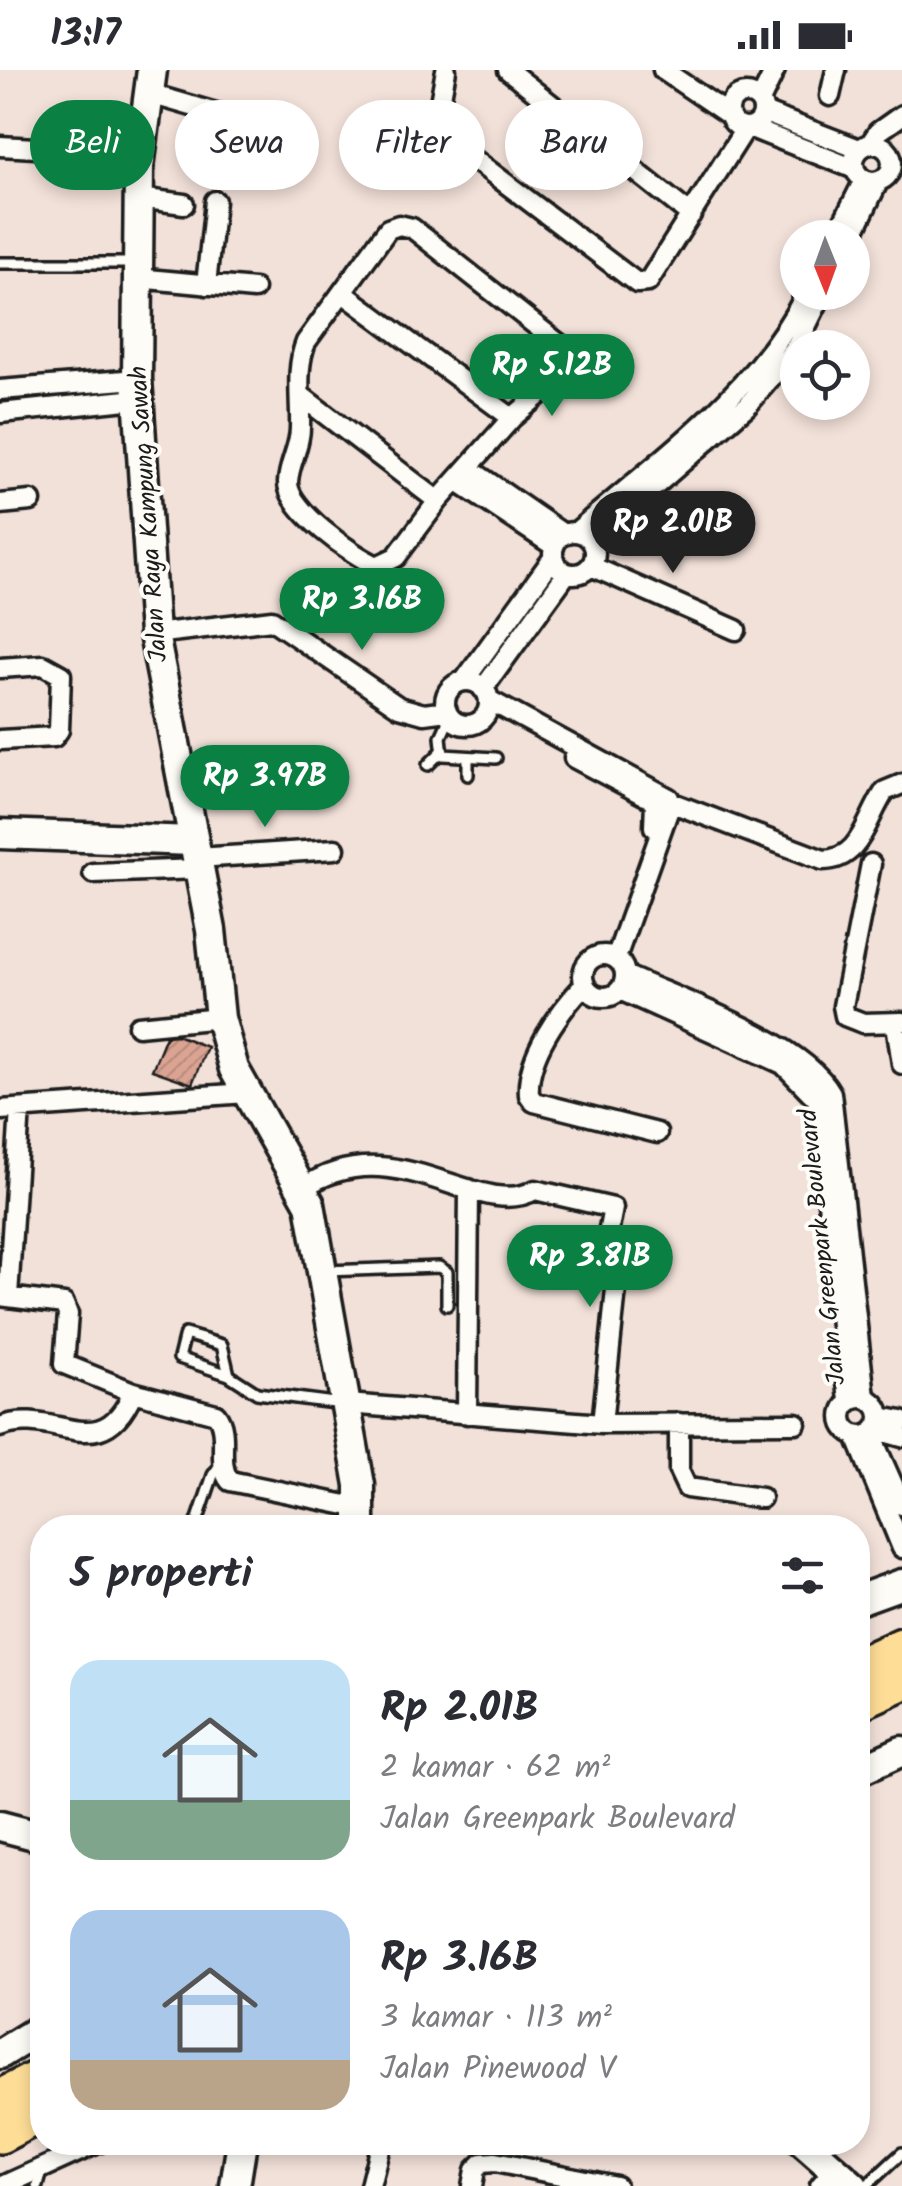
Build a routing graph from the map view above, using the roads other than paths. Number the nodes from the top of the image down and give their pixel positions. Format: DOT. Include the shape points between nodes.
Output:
graph roads {
  1 [pos="446,70"];
  2 [pos="508,70"];
  3 [pos="663,70"];
  4 [pos="775,70"];
  5 [pos="836,70"];
  6 [pos="149,81"];
  7 [pos="830,96"];
  8 [pos="193,100"];
  9 [pos="732,106"];
  10 [pos="761,106"];
  11 [pos="902,115"];
  12 [pos="748,128"];
  13 [pos="902,133"];
  14 [pos="0,146"];
  15 [pos="30,148"];
  16 [pos="872,148"];
  17 [pos="866,177"];
  18 [pos="139,190"];
  19 [pos="139,198"];
  20 [pos="214,202"];
  21 [pos="184,204"];
  22 [pos="691,215"];
  23 [pos="844,220"];
  24 [pos="855,220"];
  25 [pos="0,263"];
  26 [pos="137,271"];
  27 [pos="206,285"];
  28 [pos="254,288"];
  29 [pos="343,293"];
  30 [pos="796,310"];
  31 [pos="814,310"];
  32 [pos="137,389"];
  33 [pos="0,390"];
  34 [pos="300,395"];
  35 [pos="0,413"];
  36 [pos="512,418"];
  37 [pos="462,474"];
  38 [pos="31,501"];
  39 [pos="438,501"];
  40 [pos="0,504"];
  41 [pos="568,542"];
  42 [pos="591,566"];
  43 [pos="568,573"];
  44 [pos="736,630"];
  45 [pos="154,634"];
  46 [pos="0,668"];
  47 [pos="464,681"];
  48 [pos="486,700"];
  49 [pos="448,714"];
  50 [pos="0,740"];
  51 [pos="442,751"];
  52 [pos="468,758"];
  53 [pos="496,758"];
  54 [pos="306,764"];
  55 [pos="428,765"];
  56 [pos="180,774"];
  57 [pos="468,775"];
  58 [pos="902,784"];
  59 [pos="670,802"];
  60 [pos="0,834"];
  61 [pos="335,849"];
  62 [pos="197,856"];
  63 [pos="871,864"];
  64 [pos="93,873"];
  65 [pos="611,956"];
  66 [pos="623,983"];
  67 [pos="584,985"];
  68 [pos="220,1018"];
  69 [pos="899,1023"];
  70 [pos="138,1026"];
  71 [pos="902,1064"];
  72 [pos="247,1093"];
  73 [pos="20,1109"];
  74 [pos="0,1110"];
  75 [pos="657,1133"];
  76 [pos="303,1188"];
  77 [pos="469,1189"];
  78 [pos="322,1272"];
  79 [pos="4,1296"];
  80 [pos="447,1305"];
  81 [pos="228,1374"];
  82 [pos="133,1392"];
  83 [pos="857,1399"];
  84 [pos="340,1404"];
  85 [pos="468,1414"];
  86 [pos="902,1420"];
  87 [pos="679,1423"];
  88 [pos="796,1423"];
  89 [pos="602,1424"];
  90 [pos="0,1427"];
  91 [pos="871,1429"];
  92 [pos="902,1437"];
  93 [pos="224,1461"];
  94 [pos="761,1498"];
  95 [pos="902,1504"];
  96 [pos="360,1507"];
  97 [pos="199,1515"];
  98 [pos="902,1548"];
  99 [pos="902,1584"];
  100 [pos="870,1596"];
  101 [pos="902,1646"];
  102 [pos="870,1661"];
  103 [pos="902,1682"];
  104 [pos="870,1697"];
  105 [pos="902,1752"];
  106 [pos="870,1765"];
  107 [pos="0,1826"];
  108 [pos="30,1833"];
  109 [pos="30,2035"];
  110 [pos="0,2054"];
  111 [pos="30,2082"];
  112 [pos="0,2098"];
  113 [pos="30,2119"];
  114 [pos="0,2135"];
  115 [pos="902,2153"];
  116 [pos="78,2155"];
  117 [pos="240,2155"];
  118 [pos="377,2155"];
  119 [pos="811,2155"];
  120 [pos="40,2178"];
  121 [pos="829,2182"];
  122 [pos="4,2186"];
  123 [pos="234,2186"];
  124 [pos="370,2186"];
  125 [pos="472,2186"];
  126 [pos="616,2186"];
  127 [pos="866,2186"];
  1 -- 22 [label="street" via="437,119 442,135 626,278 648,282"];
  2 -- 22 [label="street"];
  3 -- 9 [label="street"];
  4 -- 10 [label="street"];
  5 -- 7 [label="street"];
  6 -- 8 [label="street"];
  9 -- 10 [label="street" via="745,94"];
  9 -- 12 [label="street"];
  10 -- 12 [label="street"];
  10 -- 16 [label="street"];
  11 -- 16 [label="street" via="878,132"];
  12 -- 17 [label="street"];
  12 -- 22 [label="street"];
  13 -- 16 [label="street"];
  14 -- 15 [label="street"];
  16 -- 17 [label="street"];
  16 -- 17 [label="street" via="892,168"];
  17 -- 23 [label="street"];
  17 -- 24 [label="street"];
  18 -- 19 [label="street, Jalan Raya Kampung Sawah"];
  19 -- 21 [label="street"];
  19 -- 26 [label="street, Jalan Raya Kampung Sawah"];
  20 -- 27 [label="street"];
  25 -- 26 [label="lane"];
  26 -- 27 [label="street"];
  26 -- 32 [label="street, Jalan Raya Kampung Sawah"];
  27 -- 28 [label="street"];
  29 -- 34 [label="street" via="306,342"];
  29 -- 36 [label="street"];
  29 -- 36 [label="street" via="388,229 412,228 567,350 573,366"];
  30 -- 41 [label="street" via="765,362 717,411"];
  31 -- 41 [label="street" via="796,347 748,405"];
  32 -- 33 [label="street"];
  32 -- 35 [label="street"];
  32 -- 45 [label="street, Jalan Raya Kampung Sawah"];
  34 -- 39 [label="street"];
  34 -- 39 [label="street" via="300,444 289,493 302,512 376,566 396,558"];
  36 -- 37 [label="street"];
  37 -- 39 [label="street"];
  37 -- 41 [label="street"];
  38 -- 40 [label="street"];
  41 -- 42 [label="street" via="596,551"];
  41 -- 43 [label="street"];
  41 -- 47 [label="street"];
  42 -- 43 [label="street"];
  42 -- 44 [label="street"];
  43 -- 48 [label="street"];
  45 -- 49 [label="street" via="272,620 399,707"];
  45 -- 56 [label="street, Jalan Raya Kampung Sawah"];
  46 -- 50 [label="street" via="43,666 61,674 54,737"];
  47 -- 48 [label="street"];
  47 -- 49 [label="street" via="448,692"];
  48 -- 49 [label="street" via="470,724"];
  48 -- 59 [label="street" via="661,790"];
  48 -- 65 [label="street" via="655,802 654,829"];
  49 -- 51 [label="lane"];
  51 -- 52 [label="lane"];
  51 -- 55 [label="lane"];
  52 -- 53 [label="lane"];
  52 -- 57 [label="lane"];
  54 -- 56 [label="street"];
  56 -- 62 [label="street, Jalan Raya Kampung Sawah"];
  58 -- 59 [label="street" via="885,791 848,856 838,860 822,860"];
  59 -- 65 [label="street"];
  60 -- 62 [label="street"];
  61 -- 62 [label="street"];
  62 -- 64 [label="street"];
  62 -- 68 [label="street, Jalan Raya Kampung Sawah"];
  63 -- 69 [label="street" via="842,1006 852,1022"];
  65 -- 66 [label="street"];
  65 -- 67 [label="street" via="591,958 582,970"];
  66 -- 67 [label="street" via="607,997"];
  66 -- 83 [label="street, Jalan Greenpark Boulevard" via="782,1064 810,1088"];
  67 -- 75 [label="street" via="561,1009 533,1068 529,1095 534,1102"];
  68 -- 70 [label="street"];
  68 -- 72 [label="street, Jalan Raya Kampung Sawah"];
  69 -- 71 [label="street"];
  72 -- 73 [label="street"];
  72 -- 76 [label="street, Jalan Raya Kampung Sawah"];
  73 -- 74 [label="street"];
  73 -- 79 [label="street"];
  76 -- 77 [label="street" via="322,1175 360,1166 406,1168"];
  76 -- 78 [label="street, Jalan Raya Kampung Sawah"];
  77 -- 85 [label="street"];
  77 -- 89 [label="street" via="526,1195 535,1190 613,1208 606,1244 618,1270"];
  78 -- 80 [label="lane" via="439,1267 447,1272"];
  78 -- 84 [label="street, Jalan Raya Kampung Sawah"];
  79 -- 82 [label="street" via="64,1304 62,1362"];
  81 -- 81 [label="lane" via="222,1346 185,1334 179,1358"];
  81 -- 84 [label="lane" via="257,1392"];
  82 -- 90 [label="street" via="123,1415 107,1429 26,1422"];
  82 -- 93 [label="street" via="216,1414"];
  83 -- 91 [label="street" via="877,1404"];
  83 -- 91 [label="street, Jalan Greenpark Boulevard" via="842,1421"];
  84 -- 85 [label="street"];
  84 -- 96 [label="street, Jalan Raya Kampung Sawah"];
  85 -- 89 [label="street"];
  86 -- 91 [label="street"];
  87 -- 88 [label="street"];
  87 -- 89 [label="street"];
  87 -- 94 [label="street" via="679,1470 687,1488"];
  91 -- 92 [label="street"];
  91 -- 95 [label="street"];
  91 -- 98 [label="street"];
  93 -- 96 [label="street" via="230,1480"];
  93 -- 97 [label="lane"];
  99 -- 100 [label="street"];
  101 -- 102 [label="highway"];
  103 -- 104 [label="highway"];
  105 -- 106 [label="street"];
  107 -- 108 [label="street"];
  109 -- 110 [label="street"];
  111 -- 112 [label="highway"];
  113 -- 114 [label="highway"];
  115 -- 127 [label="lane"];
  116 -- 120 [label="street"];
  117 -- 123 [label="street"];
  118 -- 124 [label="street"];
  119 -- 121 [label="street"];
  120 -- 122 [label="street"];
  125 -- 126 [label="street" via="482,2162 495,2162"];
}
